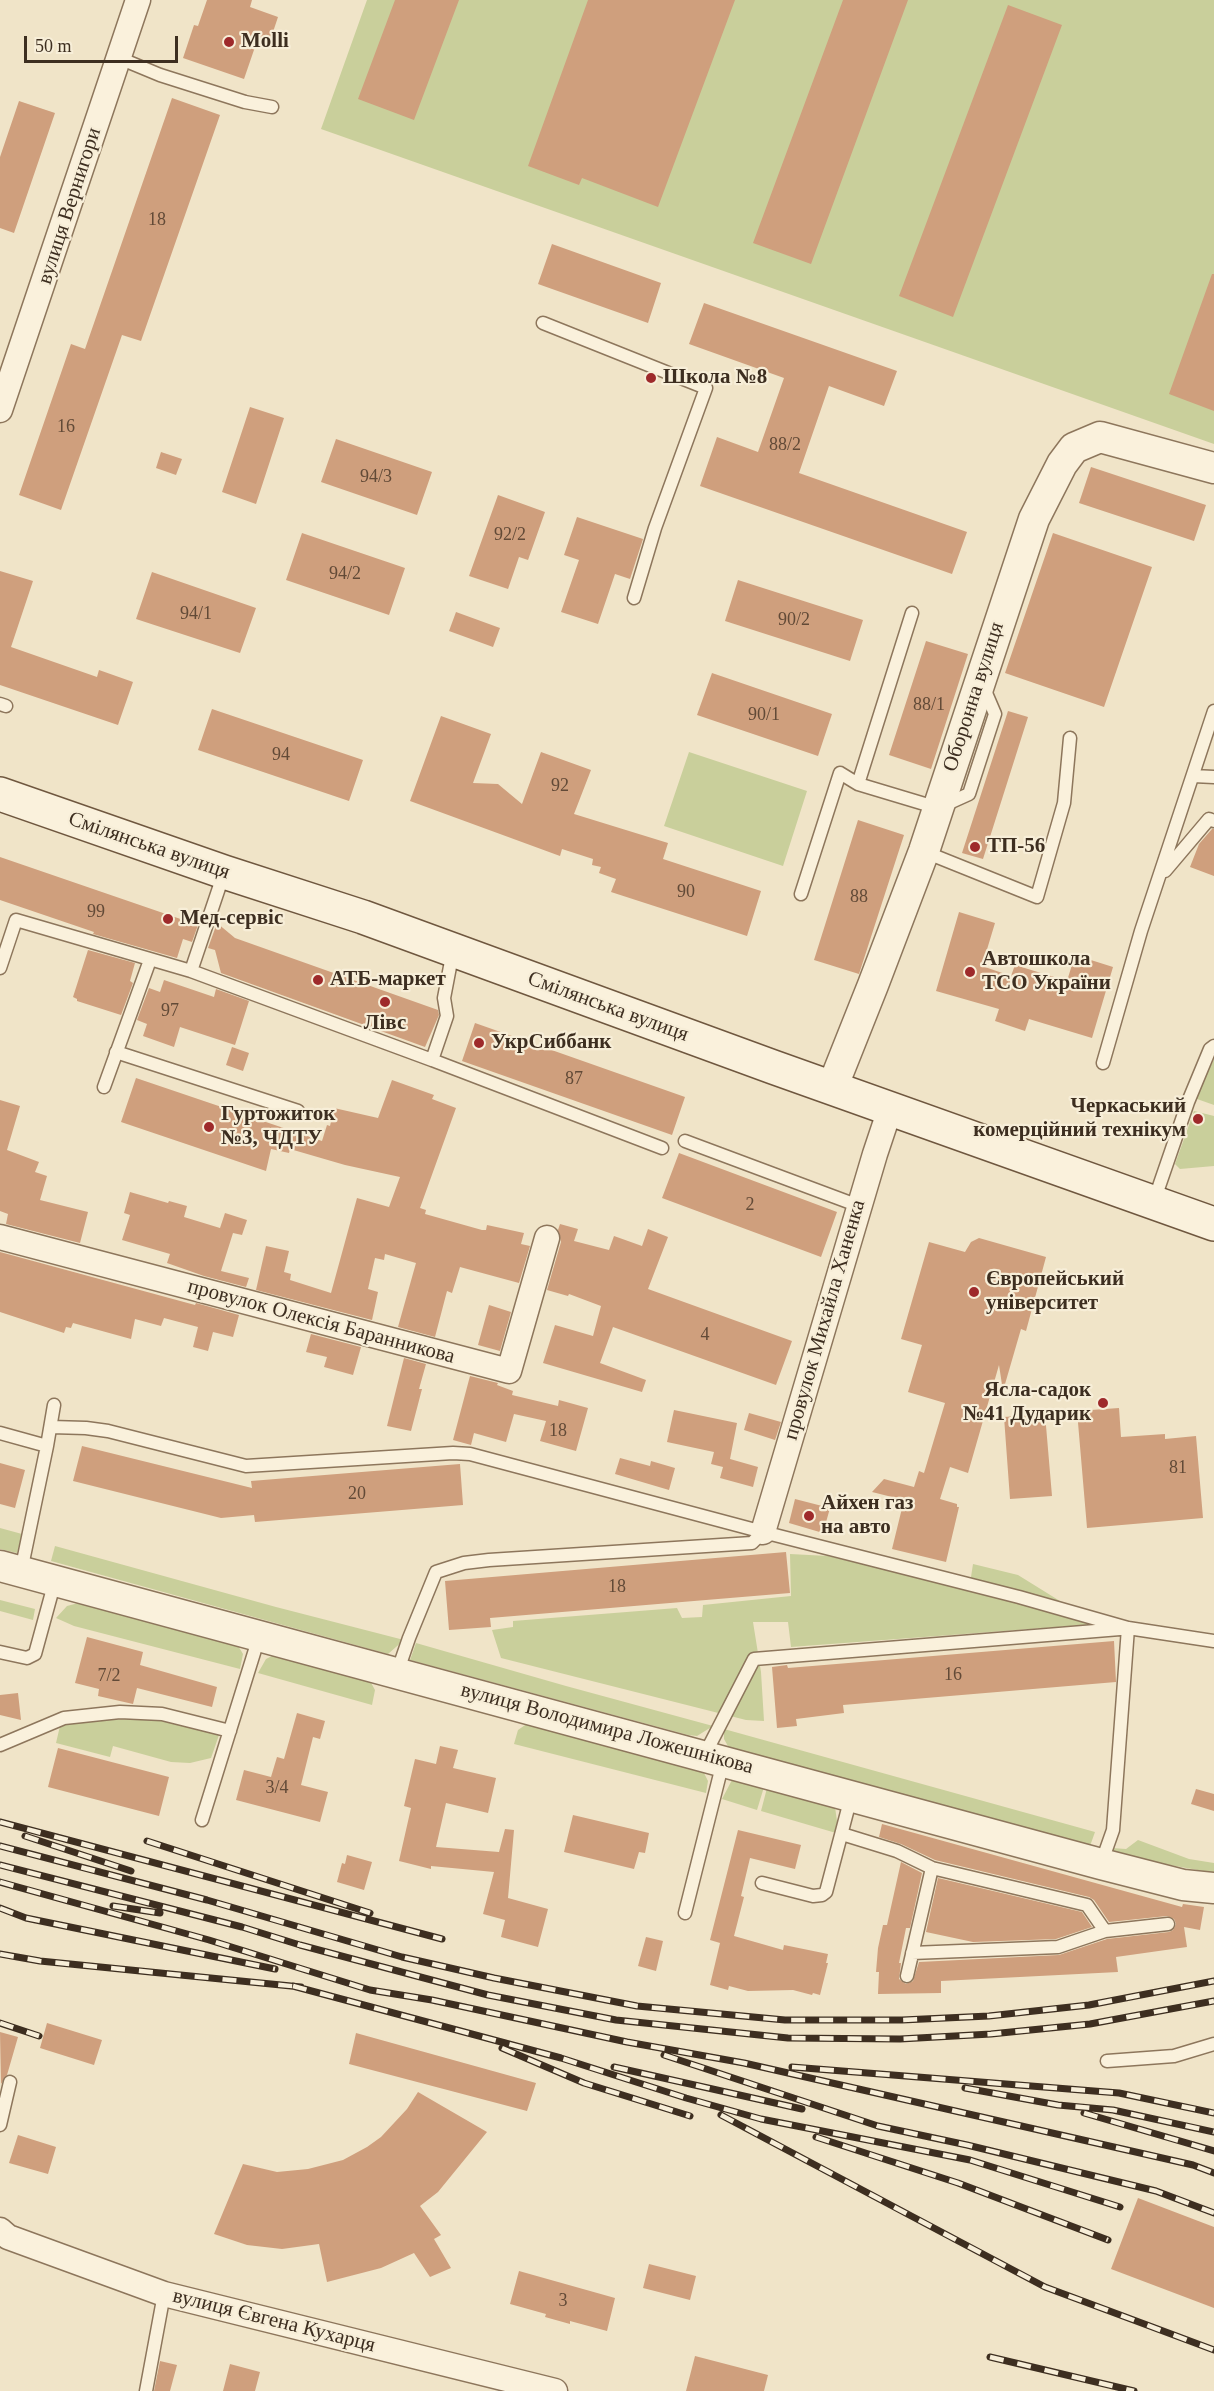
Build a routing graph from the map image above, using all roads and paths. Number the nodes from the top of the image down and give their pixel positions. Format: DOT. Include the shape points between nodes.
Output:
graph roads {
  1 [pos="138,0"];
  2 [pos="119,58"];
  3 [pos="272,107"];
  4 [pos="543,323"];
  5 [pos="0,410"];
  6 [pos="1214,468"];
  7 [pos="634,598"];
  8 [pos="912,613"];
  9 [pos="1214,711"];
  10 [pos="1070,738"];
  11 [pos="1193,776"];
  12 [pos="1214,777"];
  13 [pos="858,784"];
  14 [pos="0,794"];
  15 [pos="938,808"];
  16 [pos="1214,820"];
  17 [pos="924,851"];
  18 [pos="224,872"];
  19 [pos="1161,876"];
  20 [pos="801,894"];
  21 [pos="454,950"];
  22 [pos="150,960"];
  23 [pos="0,968"];
  24 [pos="191,971"];
  25 [pos="1214,1046"];
  26 [pos="116,1052"];
  27 [pos="432,1060"];
  28 [pos="1103,1063"];
  29 [pos="104,1087"];
  30 [pos="832,1088"];
  31 [pos="890,1109"];
  32 [pos="298,1111"];
  33 [pos="685,1141"];
  34 [pos="662,1148"];
  35 [pos="1153,1202"];
  36 [pos="859,1206"];
  37 [pos="1214,1224"];
  38 [pos="0,1237"];
  39 [pos="546,1238"];
  40 [pos="54,1405"];
  41 [pos="51,1427"];
  42 [pos="0,1433"];
  43 [pos="47,1446"];
  44 [pos="763,1532"];
  45 [pos="11,1569"];
  46 [pos="55,1581"];
  47 [pos="1128,1628"];
  48 [pos="260,1636"];
  49 [pos="1214,1641"];
  50 [pos="0,1652"];
  51 [pos="397,1673"];
  52 [pos="230,1731"];
  53 [pos="0,1745"];
  54 [pos="714,1758"];
  55 [pos="851,1796"];
  56 [pos="202,1820"];
  57 [pos="842,1834"];
  58 [pos="1101,1864"];
  59 [pos="932,1868"];
  60 [pos="762,1883"];
  61 [pos="1214,1888"];
  62 [pos="685,1913"];
  63 [pos="1168,1924"];
  64 [pos="1105,1931"];
  65 [pos="912,1953"];
  66 [pos="907,1976"];
  67 [pos="1214,2044"];
  68 [pos="1107,2061"];
  69 [pos="10,2082"];
  70 [pos="0,2125"];
  71 [pos="3,2236"];
  72 [pos="164,2294"];
  73 [pos="146,2391"];
  74 [pos="555,2391"];
  1 -- 2 [label="street, вулиця Вернигори"];
  2 -- 3 [label="lane" via="160,75"];
  2 -- 5 [label="street, вулиця Вернигори"];
  4 -- 7 [label="lane" via="706,388"];
  6 -- 15 [label="street, Оборонна вулиця" via="1100,437 1074,448 1034,519"];
  8 -- 13 [label="lane"];
  9 -- 11 [label="lane"];
  10 -- 17 [label="lane" via="1064,803 1037,897"];
  11 -- 12 [label="lane"];
  11 -- 19 [label="lane"];
  13 -- 15 [label="lane"];
  13 -- 20 [label="lane" via="840,773"];
  14 -- 18 [label="main road, Смілянська вулиця"];
  15 -- 17 [label="street, Оборонна вулиця"];
  16 -- 19 [label="lane" via="1209,819"];
  17 -- 30 [label="street, Оборонна вулиця"];
  18 -- 21 [label="main road, Смілянська вулиця"];
  18 -- 24 [label="lane"];
  19 -- 28 [label="lane"];
  21 -- 27 [label="lane" via="444,998 447,1016"];
  21 -- 30 [label="main road, Смілянська вулиця"];
  22 -- 23 [label="lane" via="16,920"];
  22 -- 24 [label="lane"];
  22 -- 26 [label="lane"];
  24 -- 27 [label="lane"];
  25 -- 35 [label="lane" via="1188,1102"];
  26 -- 29 [label="lane"];
  26 -- 32 [label="lane"];
  27 -- 34 [label="lane"];
  30 -- 31 [label="main road, Смілянська вулиця"];
  31 -- 35 [label="main road, Смілянська вулиця"];
  31 -- 36 [label="street, провулок Михайла Ханенка"];
  33 -- 36 [label="lane"];
  35 -- 37 [label="main road, Смілянська вулиця"];
  36 -- 44 [label="street, провулок Михайла Ханенка"];
  38 -- 39 [label="street, провулок Олексія Баранникова" via="509,1371"];
  40 -- 41 [label="lane"];
  41 -- 43 [label="lane"];
  41 -- 44 [label="lane" via="108,1431 246,1466 470,1454"];
  42 -- 43 [label="lane"];
  43 -- 45 [label="lane"];
  44 -- 47 [label="lane"];
  44 -- 51 [label="lane" via="752,1543 481,1561 436,1572"];
  45 -- 46 [label="street, вулиця Володимира Ложешнікова"];
  46 -- 48 [label="street, вулиця Володимира Ложешнікова"];
  46 -- 50 [label="lane" via="35,1654 27,1658"];
  47 -- 49 [label="lane"];
  47 -- 54 [label="lane" via="754,1659"];
  47 -- 58 [label="lane" via="1113,1830"];
  48 -- 51 [label="street, вулиця Володимира Ложешнікова"];
  48 -- 52 [label="lane"];
  51 -- 54 [label="street, вулиця Володимира Ложешнікова"];
  52 -- 53 [label="lane" via="162,1714 120,1712 64,1718"];
  52 -- 56 [label="lane"];
  54 -- 55 [label="street, вулиця Володимира Ложешнікова"];
  54 -- 62 [label="lane"];
  55 -- 57 [label="lane"];
  55 -- 58 [label="street, вулиця Володимира Ложешнікова"];
  57 -- 59 [label="lane" via="897,1851"];
  57 -- 60 [label="lane" via="828,1887 822,1895"];
  58 -- 61 [label="street, вулиця Володимира Ложешнікова" via="1183,1885"];
  59 -- 64 [label="lane" via="1087,1905"];
  59 -- 65 [label="lane"];
  63 -- 64 [label="lane"];
  64 -- 65 [label="lane" via="1058,1947"];
  65 -- 66 [label="lane"];
  67 -- 68 [label="lane" via="1174,2056"];
  69 -- 70 [label="lane"];
  71 -- 72 [label="street, вулиця Євгена Кухарця"];
  72 -- 73 [label="lane"];
  72 -- 74 [label="street, вулиця Євгена Кухарця"];
}
